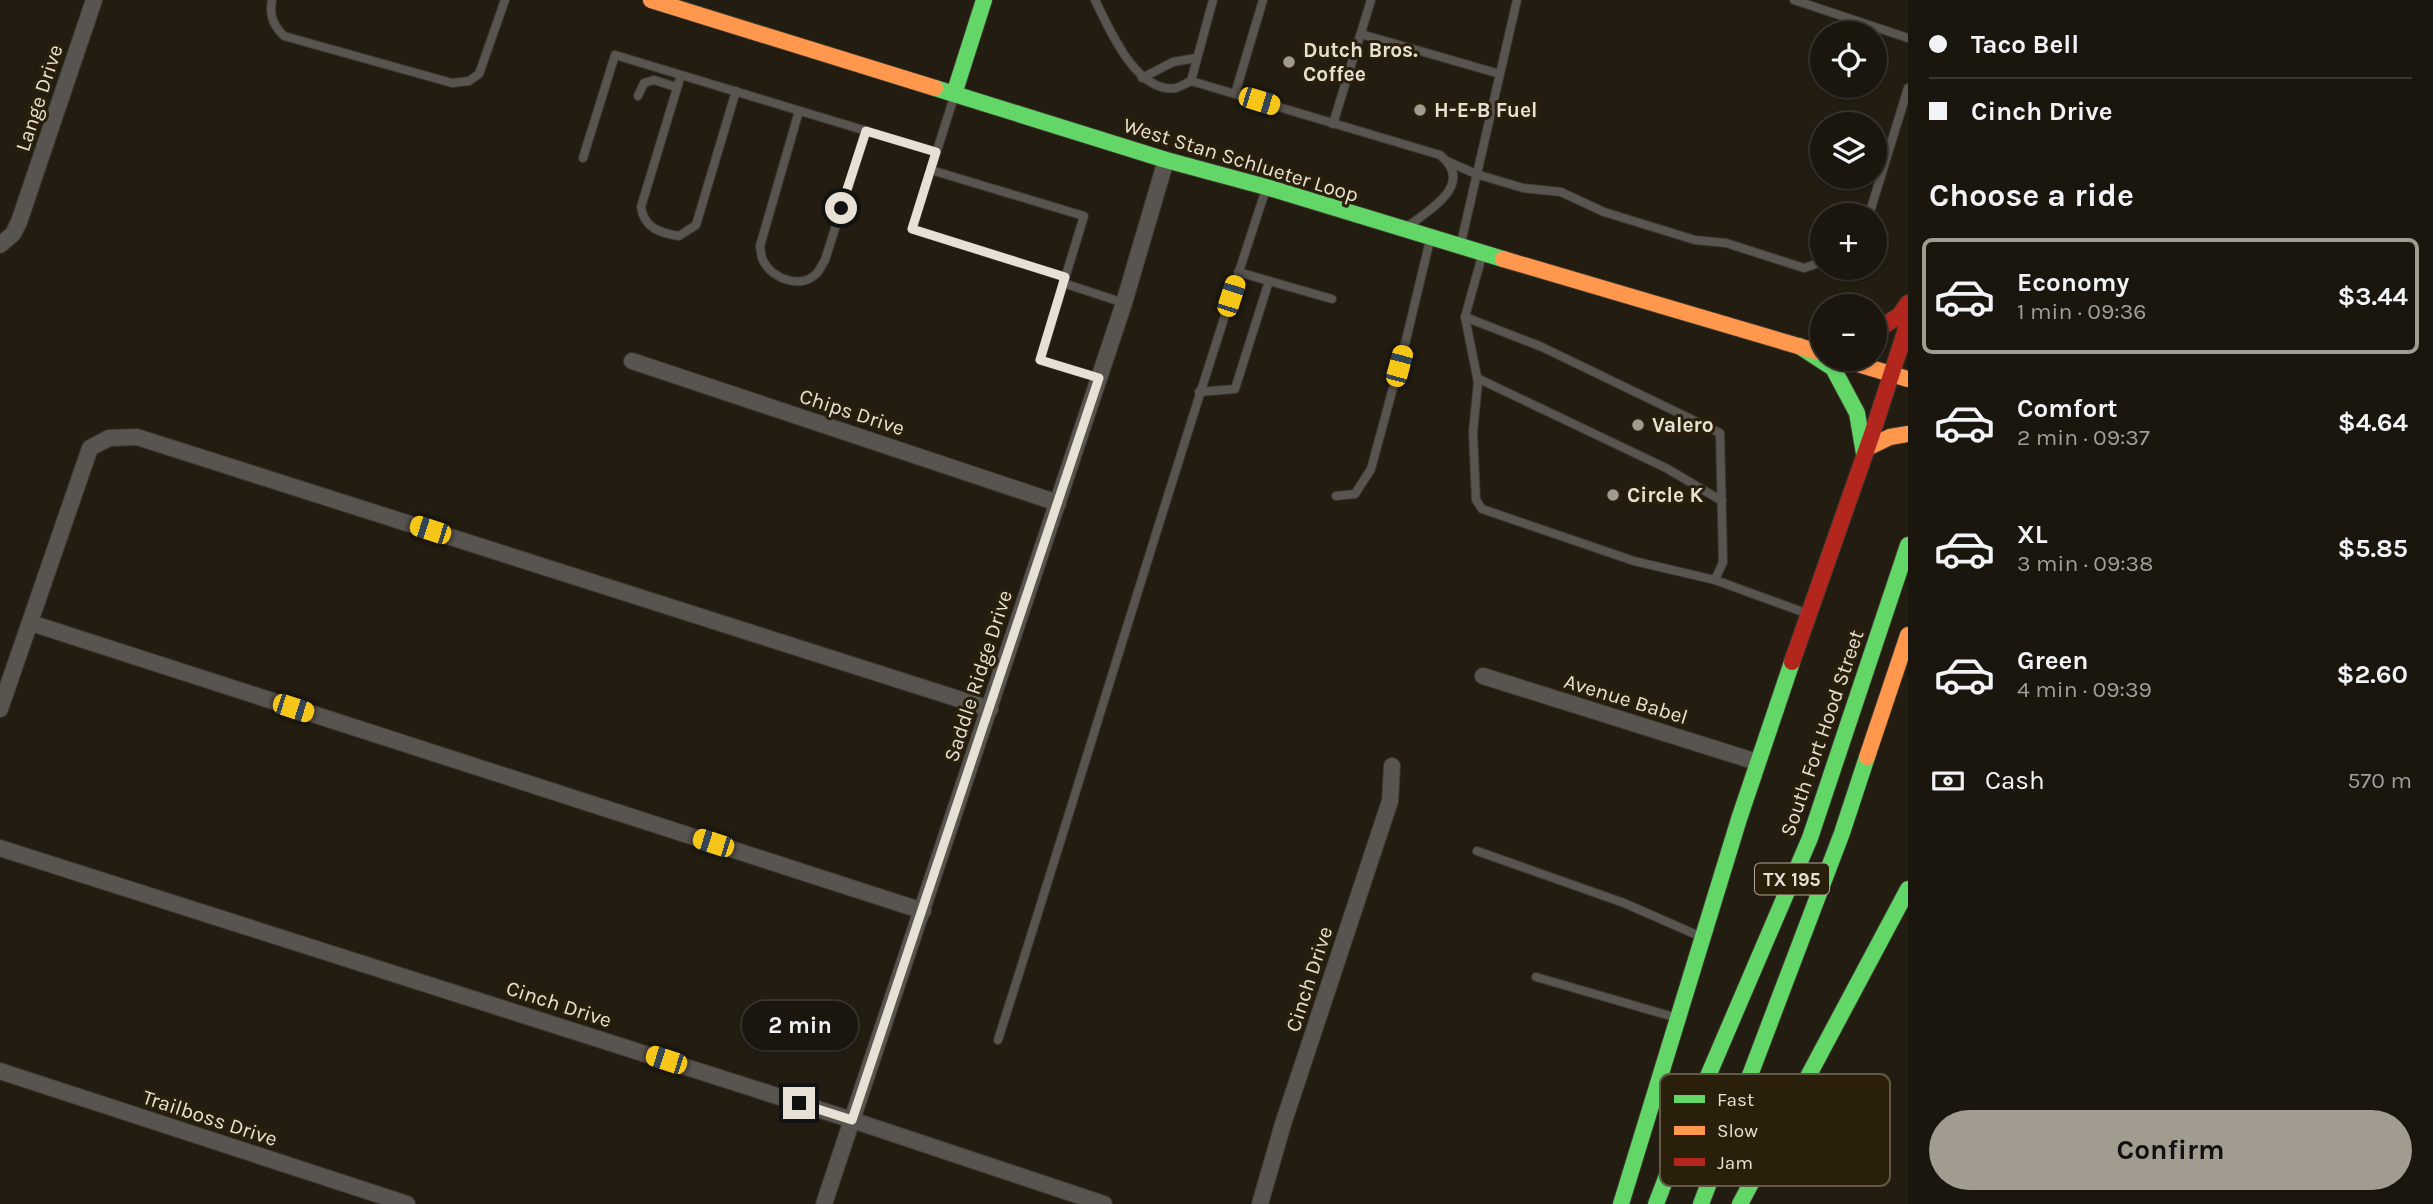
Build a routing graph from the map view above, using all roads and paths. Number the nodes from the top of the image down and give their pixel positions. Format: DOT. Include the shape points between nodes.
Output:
graph roads {
  1 [pos="94,0"];
  2 [pos="272,0"];
  3 [pos="505,0"];
  4 [pos="651,0"];
  5 [pos="984,0"];
  6 [pos="1094,0"];
  7 [pos="1213,0"];
  8 [pos="1263,0"];
  9 [pos="1371,0"];
  10 [pos="1517,0"];
  11 [pos="1794,0"];
  12 [pos="1361,34"];
  13 [pos="1908,38"];
  14 [pos="1196,58"];
  15 [pos="1500,74"];
  16 [pos="681,75"];
  17 [pos="1142,78"];
  18 [pos="1191,81"];
  19 [pos="677,88"];
  20 [pos="1908,88"];
  21 [pos="736,92"];
  22 [pos="954,94"];
  23 [pos="1235,94"];
  24 [pos="638,96"];
  25 [pos="799,111"];
  26 [pos="1333,124"];
  27 [pos="866,131"];
  28 [pos="936,152"];
  29 [pos="583,158"];
  30 [pos="1166,160"];
  31 [pos="1449,162"];
  32 [pos="931,170"];
  33 [pos="1476,174"];
  34 [pos="1266,187"];
  35 [pos="1873,203"];
  36 [pos="1404,230"];
  37 [pos="1431,237"];
  38 [pos="1,244"];
  39 [pos="1460,246"];
  40 [pos="1483,253"];
  41 [pos="1810,266"];
  42 [pos="1238,272"];
  43 [pos="1064,280"];
  44 [pos="1269,281"];
  45 [pos="1332,299"];
  46 [pos="1124,303"];
  47 [pos="1908,303"];
  48 [pos="1465,317"];
  49 [pos="1887,323"];
  50 [pos="1908,323"];
  51 [pos="1810,345"];
  52 [pos="1799,346"];
  53 [pos="1810,349"];
  54 [pos="632,361"];
  55 [pos="1880,371"];
  56 [pos="1900,377"];
  57 [pos="1099,378"];
  58 [pos="1477,378"];
  59 [pos="1199,392"];
  60 [pos="1908,434"];
  61 [pos="1867,452"];
  62 [pos="1336,496"];
  63 [pos="1721,501"];
  64 [pos="1058,503"];
  65 [pos="1908,545"];
  66 [pos="1716,580"];
  67 [pos="1810,614"];
  68 [pos="31,623"];
  69 [pos="1908,635"];
  70 [pos="1483,676"];
  71 [pos="0,709"];
  72 [pos="990,709"];
  73 [pos="1757,762"];
  74 [pos="1392,766"];
  75 [pos="0,848"];
  76 [pos="1477,851"];
  77 [pos="1908,889"];
  78 [pos="923,911"];
  79 [pos="1703,938"];
  80 [pos="1536,976"];
  81 [pos="1680,1018"];
  82 [pos="998,1040"];
  83 [pos="0,1071"];
  84 [pos="1662,1074"];
  85 [pos="1709,1074"];
  86 [pos="1750,1074"];
  87 [pos="1809,1074"];
  88 [pos="1660,1081"];
  89 [pos="852,1120"];
  90 [pos="1663,1186"];
  91 [pos="1708,1186"];
  92 [pos="1750,1186"];
  93 [pos="407,1204"];
  94 [pos="824,1204"];
  95 [pos="1104,1204"];
  96 [pos="1260,1204"];
  97 [pos="1621,1204"];
  98 [pos="1656,1204"];
  99 [pos="1701,1204"];
  100 [pos="1740,1204"];
  1 -- 38 [label="street, Lange Drive" via="19,222"];
  2 -- 3 [label="lane" via="271,17 284,36 452,83 479,74"];
  4 -- 22 [label="main road, West Stan Schlueter Loop"];
  5 -- 22 [label="main road"];
  6 -- 17 [label="lane" via="1118,46"];
  7 -- 14 [label="lane"];
  8 -- 23 [label="lane"];
  9 -- 12 [label="lane"];
  10 -- 15 [label="lane"];
  11 -- 13 [label="lane"];
  12 -- 15 [label="lane"];
  12 -- 26 [label="lane"];
  14 -- 17 [label="lane" via="1173,62"];
  14 -- 18 [label="lane"];
  15 -- 33 [label="lane"];
  16 -- 19 [label="lane"];
  16 -- 21 [label="lane"];
  16 -- 29 [label="lane" via="615,55"];
  17 -- 18 [label="lane" via="1176,88"];
  18 -- 23 [label="lane"];
  19 -- 21 [label="lane" via="640,207 648,225 678,236 696,225"];
  19 -- 24 [label="lane" via="650,81"];
  20 -- 35 [label="lane"];
  21 -- 25 [label="lane"];
  22 -- 28 [label="lane"];
  22 -- 30 [label="main road, West Stan Schlueter Loop"];
  23 -- 26 [label="lane"];
  25 -- 27 [label="lane"];
  25 -- 27 [label="lane" via="760,246 763,261 785,280 815,276 825,260"];
  26 -- 31 [label="lane" via="1440,155"];
  27 -- 28 [label="lane"];
  28 -- 32 [label="lane"];
  30 -- 34 [label="main road, West Stan Schlueter Loop"];
  30 -- 46 [label="street, Saddle Ridge Drive"];
  31 -- 33 [label="lane"];
  31 -- 36 [label="lane" via="1453,172 1449,194"];
  32 -- 43 [label="lane" via="912,229"];
  32 -- 43 [label="lane" via="1084,216"];
  33 -- 39 [label="lane"];
  33 -- 41 [label="lane" via="1523,188 1561,192 1604,212 1695,240 1726,243 1804,268"];
  34 -- 36 [label="main road, West Stan Schlueter Loop"];
  34 -- 42 [label="lane"];
  36 -- 37 [label="main road, West Stan Schlueter Loop"];
  37 -- 39 [label="main road, West Stan Schlueter Loop"];
  37 -- 62 [label="lane" via="1371,469 1355,494"];
  39 -- 40 [label="main road, West Stan Schlueter Loop"];
  40 -- 48 [label="lane"];
  40 -- 52 [label="main road, West Stan Schlueter Loop"];
  42 -- 44 [label="lane"];
  42 -- 59 [label="lane"];
  43 -- 46 [label="lane"];
  43 -- 57 [label="lane" via="1040,360"];
  44 -- 45 [label="lane"];
  44 -- 59 [label="lane" via="1235,389"];
  46 -- 57 [label="street, Saddle Ridge Drive"];
  47 -- 49 [label="main road"];
  48 -- 58 [label="lane"];
  48 -- 63 [label="lane" via="1542,347 1720,433"];
  50 -- 56 [label="main road"];
  51 -- 52 [label="main road"];
  52 -- 53 [label="main road, West Stan Schlueter Loop"];
  52 -- 61 [label="main road" via="1833,368 1857,413"];
  54 -- 64 [label="street, Chips Drive"];
  55 -- 56 [label="main road"];
  56 -- 61 [label="main road"];
  57 -- 64 [label="street, Saddle Ridge Drive"];
  58 -- 63 [label="lane" via="1666,468"];
  58 -- 66 [label="lane" via="1475,486 1482,509 1634,561"];
  59 -- 82 [label="lane"];
  60 -- 61 [label="main road" via="1890,437"];
  61 -- 67 [label="main road"];
  63 -- 66 [label="lane" via="1723,562"];
  64 -- 72 [label="street, Saddle Ridge Drive"];
  65 -- 85 [label="main road, South Fort Hood Street / TX 195" via="1810,838"];
  66 -- 67 [label="lane"];
  67 -- 73 [label="main road"];
  68 -- 71 [label="street"];
  68 -- 72 [label="street" via="89,448 109,438 137,436"];
  68 -- 78 [label="street"];
  69 -- 86 [label="main road, TX 195" via="1842,833"];
  70 -- 73 [label="street, Avenue Babel"];
  72 -- 78 [label="street, Saddle Ridge Drive"];
  73 -- 79 [label="main road"];
  74 -- 96 [label="street, Cinch Drive" via="1391,802"];
  75 -- 89 [label="street, Cinch Drive"];
  76 -- 79 [label="lane" via="1624,903"];
  77 -- 87 [label="main road"];
  78 -- 89 [label="street, Saddle Ridge Drive"];
  79 -- 81 [label="main road"];
  80 -- 81 [label="lane"];
  81 -- 84 [label="main road"];
  83 -- 93 [label="street, Trailboss Drive"];
  88 -- 97 [label="main road"];
  89 -- 94 [label="street, Saddle Ridge Drive"];
  89 -- 95 [label="street, Cinch Drive"];
  90 -- 98 [label="main road, South Fort Hood Street / TX 195"];
  91 -- 99 [label="main road, TX 195"];
  92 -- 100 [label="main road"];
}
